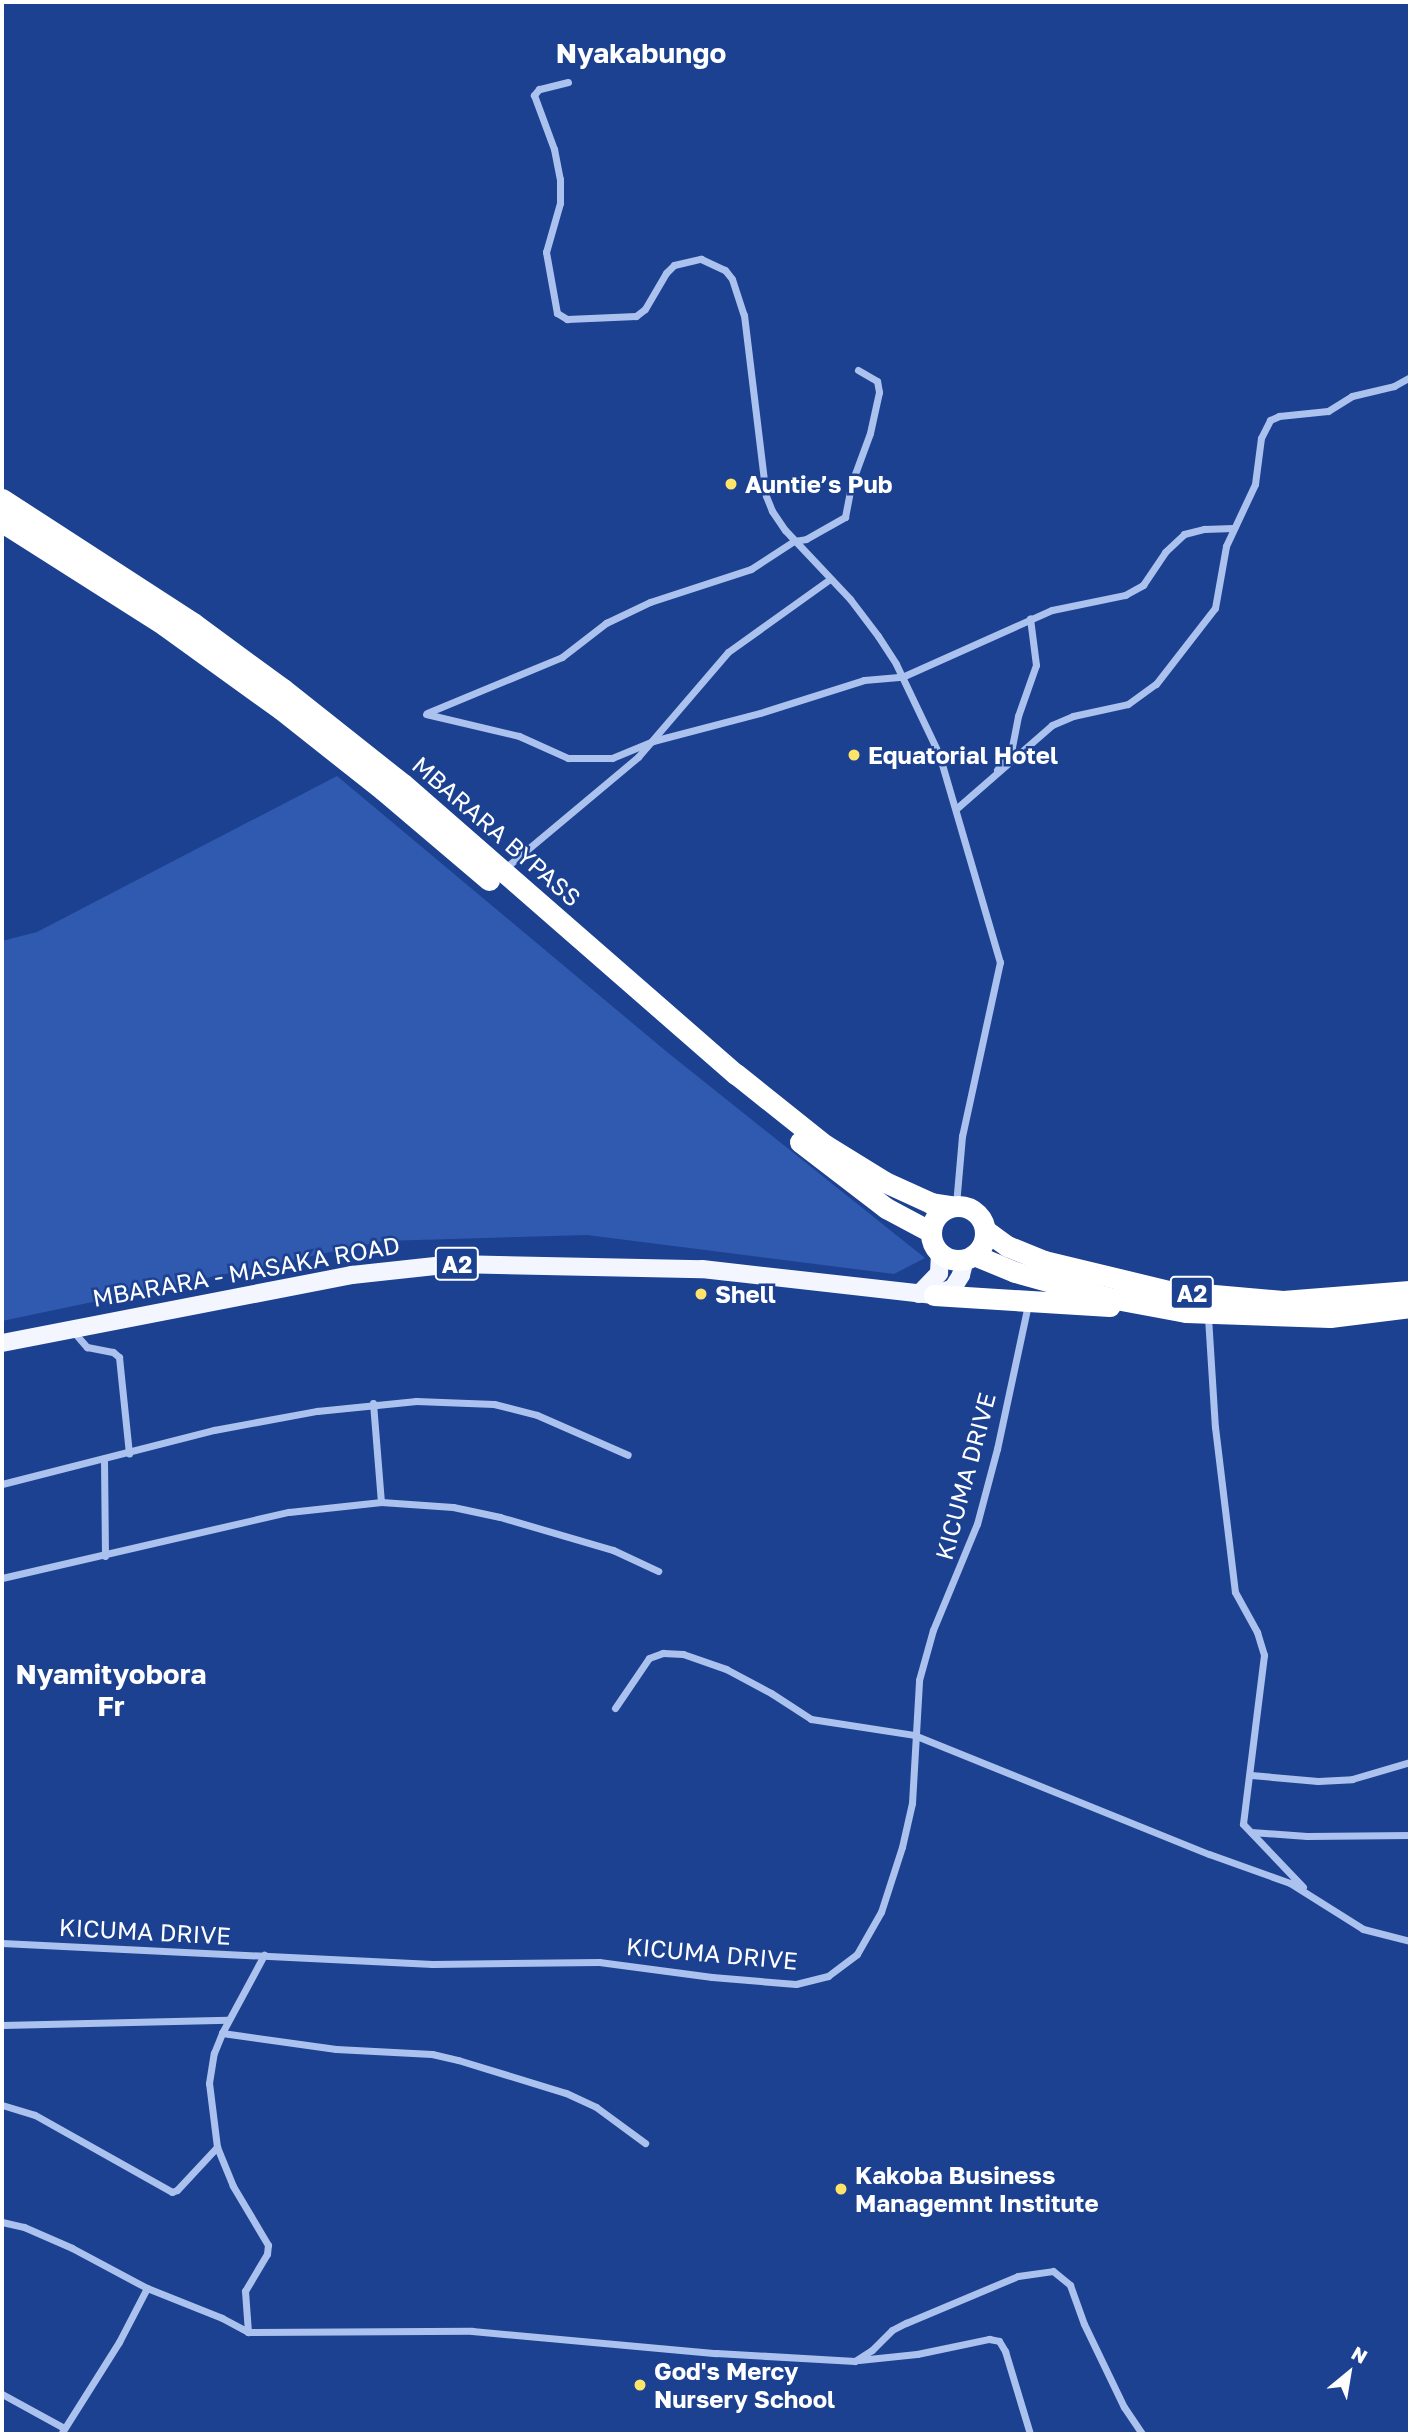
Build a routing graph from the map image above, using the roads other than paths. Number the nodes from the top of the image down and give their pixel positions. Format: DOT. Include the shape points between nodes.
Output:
graph roads {
  1 [pos="568,82"];
  2 [pos="858,370"];
  3 [pos="1410,377"];
  4 [pos="2,499"];
  5 [pos="2,522"];
  6 [pos="1233,528"];
  7 [pos="794,541"];
  8 [pos="830,579"];
  9 [pos="1030,618"];
  10 [pos="902,677"];
  11 [pos="653,741"];
  12 [pos="992,777"];
  13 [pos="957,807"];
  14 [pos="501,872"];
  15 [pos="953,1206"];
  16 [pos="985,1230"];
  17 [pos="931,1232"];
  18 [pos="940,1253"];
  19 [pos="969,1257"];
  20 [pos="1410,1291"];
  21 [pos="927,1295"];
  22 [pos="1066,1296"];
  23 [pos="1028,1302"];
  24 [pos="1410,1307"];
  25 [pos="1207,1314"];
  26 [pos="72,1329"];
  27 [pos="2,1343"];
  28 [pos="373,1403"];
  29 [pos="129,1453"];
  30 [pos="628,1455"];
  31 [pos="104,1460"];
  32 [pos="2,1484"];
  33 [pos="381,1502"];
  34 [pos="105,1556"];
  35 [pos="658,1571"];
  36 [pos="2,1578"];
  37 [pos="615,1708"];
  38 [pos="914,1735"];
  39 [pos="1410,1762"];
  40 [pos="1251,1775"];
  41 [pos="1251,1832"];
  42 [pos="1410,1835"];
  43 [pos="1306,1891"];
  44 [pos="1410,1941"];
  45 [pos="2,1943"];
  46 [pos="264,1955"];
  47 [pos="228,2020"];
  48 [pos="2,2025"];
  49 [pos="222,2033"];
  50 [pos="2,2105"];
  51 [pos="645,2143"];
  52 [pos="217,2147"];
  53 [pos="2,2222"];
  54 [pos="147,2288"];
  55 [pos="248,2332"];
  56 [pos="855,2361"];
  57 [pos="2,2394"];
  58 [pos="62,2431"];
  59 [pos="1030,2434"];
  60 [pos="1142,2434"];
  1 -- 7 [label="street" via="539,89 534,95 561,179 561,204 546,252 557,313 567,319 636,316 674,265 701,259 724,270 732,279 744,315 766,496"];
  2 -- 7 [label="street" via="877,381 879,392 845,517 806,540"];
  3 -- 6 [label="street" via="1352,397 1328,411 1270,420 1261,438 1255,484"];
  4 -- 14 [label="highway, MBARARA BYPASS" via="283,689 403,784"];
  5 -- 17 [label="highway, MBARARA BYPASS" via="164,625 282,710 813,1153 886,1208"];
  6 -- 9 [label="street" via="1184,534 1165,552 1143,585 1125,596 1079,602"];
  6 -- 12 [label="street" via="1215,608 1156,684 1128,704 1052,725"];
  7 -- 8 [label="street"];
  7 -- 11 [label="street" via="751,569 650,602 606,623 562,657 426,713 519,736 568,758 612,758"];
  8 -- 10 [label="street" via="878,636"];
  8 -- 11 [label="street" via="728,652"];
  9 -- 10 [label="street"];
  9 -- 12 [label="street" via="1036,665 1012,747"];
  10 -- 11 [label="street" via="864,680"];
  10 -- 13 [label="street" via="939,754"];
  11 -- 14 [label="street"];
  12 -- 13 [label="street"];
  13 -- 15 [label="street" via="1000,961 962,1136"];
  14 -- 15 [label="highway, MBARARA BYPASS" via="825,1145 886,1182 931,1203"];
  15 -- 16 [label="highway, A2" via="974,1210"];
  15 -- 17 [label="highway" via="936,1216"];
  16 -- 19 [label="highway" via="983,1244"];
  16 -- 20 [label="highway, A2" via="1007,1246 1044,1261 1169,1290 1283,1301"];
  17 -- 18 [label="highway"];
  18 -- 19 [label="highway, A2" via="952,1259"];
  18 -- 21 [label="main road" via="939,1273"];
  19 -- 21 [label="main road" via="953,1287"];
  19 -- 22 [label="highway, A2"];
  21 -- 23 [label="highway, A2"];
  21 -- 26 [label="main road, MBARARA - MASAKA ROAD / A2" via="702,1269 453,1264 352,1275"];
  22 -- 23 [label="highway, A2"];
  22 -- 25 [label="highway, A2"];
  23 -- 38 [label="street, KICUMA DRIVE" via="998,1449 977,1524 933,1630 919,1680"];
  24 -- 25 [label="highway, A2" via="1331,1317"];
  25 -- 40 [label="street" via="1235,1592 1264,1655"];
  26 -- 27 [label="main road, MBARARA - MASAKA ROAD / A2"];
  26 -- 29 [label="street" via="83,1344 119,1357"];
  28 -- 29 [label="street" via="214,1430"];
  28 -- 30 [label="street" via="494,1404 537,1415"];
  28 -- 33 [label="street"];
  29 -- 31 [label="street"];
  31 -- 32 [label="street"];
  31 -- 34 [label="street"];
  33 -- 34 [label="street" via="289,1513"];
  33 -- 35 [label="street" via="453,1507 500,1517 613,1550"];
  34 -- 36 [label="street"];
  37 -- 38 [label="street" via="649,1658 683,1654 726,1669 811,1719"];
  38 -- 43 [label="street"];
  38 -- 46 [label="street, KICUMA DRIVE" via="912,1803 881,1912 857,1954 828,1976 796,1984 599,1962 432,1964"];
  39 -- 40 [label="street" via="1352,1779"];
  40 -- 41 [label="street" via="1243,1813"];
  41 -- 42 [label="street"];
  41 -- 43 [label="street"];
  43 -- 44 [label="street" via="1363,1929"];
  45 -- 46 [label="street, KICUMA DRIVE"];
  46 -- 47 [label="street"];
  47 -- 48 [label="street"];
  47 -- 49 [label="street"];
  49 -- 51 [label="street" via="458,2060 566,2093 596,2107"];
  49 -- 52 [label="street" via="209,2083"];
  50 -- 52 [label="street" via="35,2115 165,2190 177,2190"];
  52 -- 55 [label="street" via="233,2186 268,2245 245,2291"];
  53 -- 54 [label="street" via="72,2248"];
  54 -- 55 [label="street"];
  54 -- 58 [label="street" via="119,2342"];
  55 -- 56 [label="street" via="472,2331"];
  56 -- 59 [label="street" via="989,2339 999,2342"];
  56 -- 60 [label="street" via="906,2323 1018,2276 1053,2271 1070,2286 1107,2371"];
  57 -- 58 [label="street"];
}
